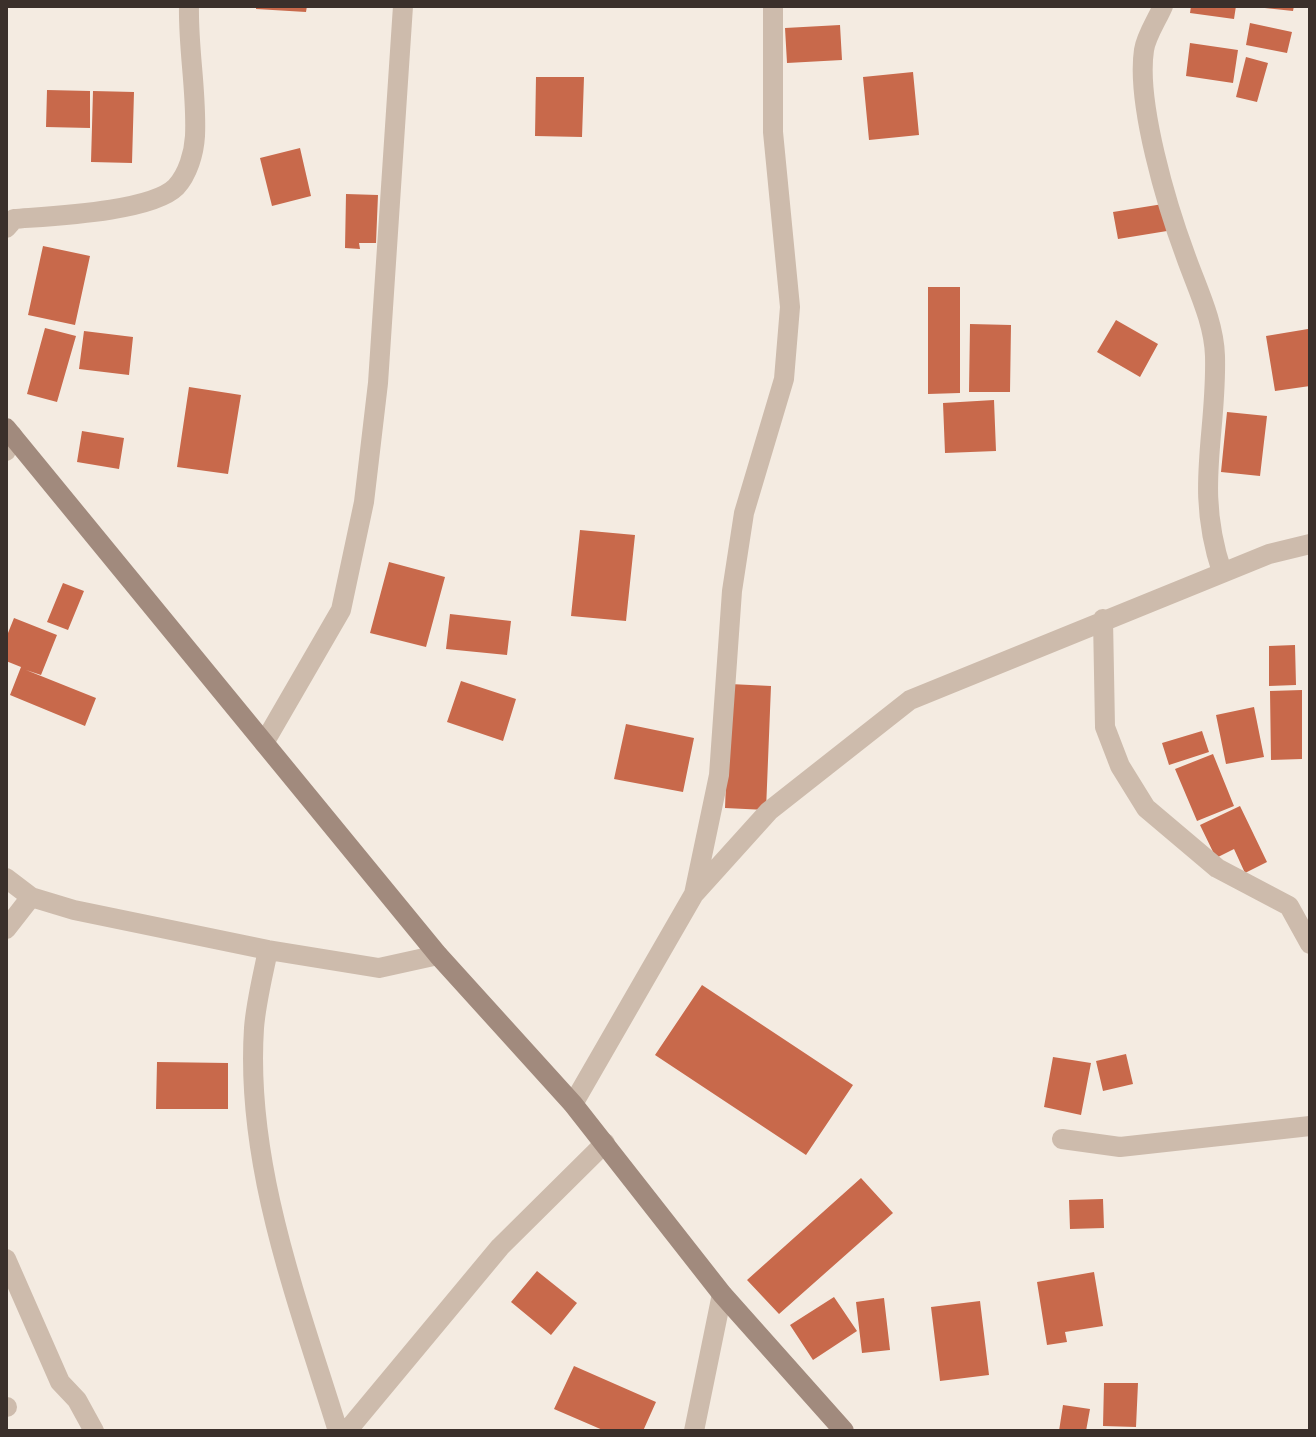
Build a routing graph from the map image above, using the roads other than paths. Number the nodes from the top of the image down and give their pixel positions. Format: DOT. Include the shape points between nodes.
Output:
graph roads {
  1 [pos="189,6"];
  2 [pos="403,6"];
  3 [pos="773,6"];
  4 [pos="1163,6"];
  5 [pos="6,228"];
  6 [pos="8,438"];
  7 [pos="1310,544"];
  8 [pos="1222,572"];
  9 [pos="1103,619"];
  10 [pos="264,743"];
  11 [pos="6,878"];
  12 [pos="694,894"];
  13 [pos="31,897"];
  14 [pos="6,929"];
  15 [pos="1310,944"];
  16 [pos="268,950"];
  17 [pos="438,955"];
  18 [pos="573,1104"];
  19 [pos="1310,1126"];
  20 [pos="1062,1139"];
  21 [pos="605,1143"];
  22 [pos="6,1259"];
  23 [pos="722,1294"];
  24 [pos="94,1431"];
  25 [pos="338,1431"];
  26 [pos="347,1431"];
  27 [pos="694,1431"];
  28 [pos="844,1431"];
  1 -- 5 [label="street" via="195,135 190,164 175,188 138,205 14,219"];
  2 -- 10 [label="street" via="378,383 364,502 341,610"];
  3 -- 12 [label="street" via="773,132 790,307 784,379 744,513 732,591 719,775"];
  4 -- 8 [label="street" via="1144,47 1142,85 1169,211 1203,300 1215,354 1205,494"];
  6 -- 10 [label="main road"];
  7 -- 8 [label="street"];
  8 -- 9 [label="street"];
  9 -- 12 [label="street" via="910,700 769,811"];
  9 -- 15 [label="street" via="1105,727 1120,766 1146,808 1217,868 1289,906"];
  10 -- 17 [label="main road"];
  11 -- 13 [label="street"];
  12 -- 18 [label="street"];
  13 -- 14 [label="street"];
  13 -- 16 [label="street"];
  16 -- 17 [label="street" via="379,968"];
  16 -- 25 [label="street" via="254,1027 262,1160 286,1263"];
  17 -- 18 [label="main road"];
  18 -- 21 [label="main road"];
  19 -- 20 [label="street" via="1120,1147"];
  21 -- 23 [label="main road"];
  21 -- 26 [label="street" via="500,1247"];
  22 -- 24 [label="street" via="60,1382"];
  23 -- 27 [label="street"];
  23 -- 28 [label="main road"];
}
